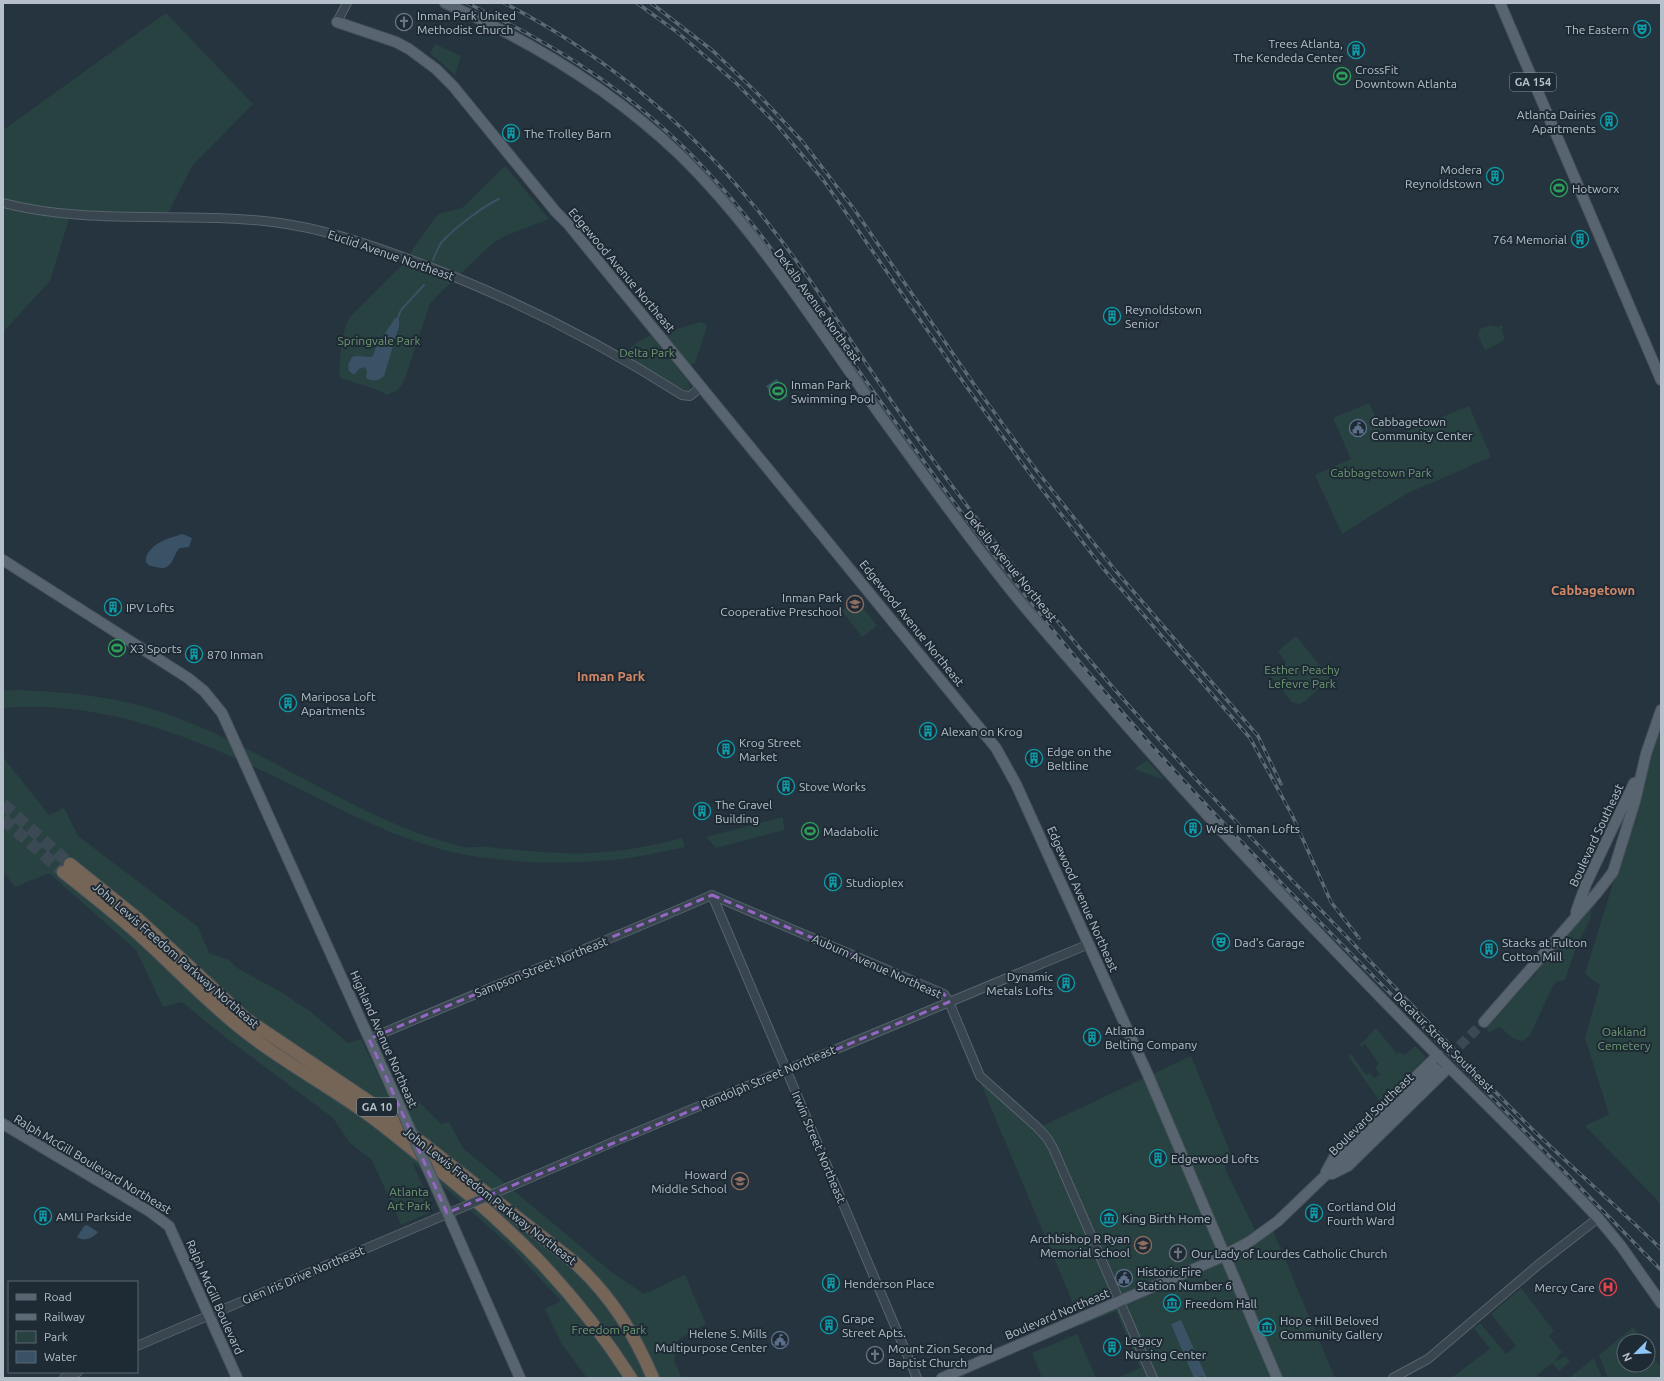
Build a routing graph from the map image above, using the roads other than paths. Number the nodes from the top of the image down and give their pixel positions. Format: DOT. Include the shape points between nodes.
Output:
graph roads {
  1 [pos="347,3"];
  2 [pos="446,3"];
  3 [pos="1500,3"];
  4 [pos="337,22"];
  5 [pos="3,203"];
  6 [pos="1661,380"];
  7 [pos="701,387"];
  8 [pos="3,560"];
  9 [pos="1661,710"];
  10 [pos="1642,766"];
  11 [pos="1200,805"];
  12 [pos="712,895"];
  13 [pos="1574,916"];
  14 [pos="1089,944"];
  15 [pos="949,1002"];
  16 [pos="1484,1022"];
  17 [pos="369,1039"];
  18 [pos="1438,1055"];
  19 [pos="1450,1067"];
  20 [pos="1436,1068"];
  21 [pos="786,1070"];
  22 [pos="3,1124"];
  23 [pos="1323,1178"];
  24 [pos="447,1213"];
  25 [pos="1598,1218"];
  26 [pos="170,1226"];
  27 [pos="1225,1255"];
  28 [pos="1120,1301"];
  29 [pos="1661,1303"];
  30 [pos="209,1315"];
  31 [pos="138,1346"];
  32 [pos="76,1373"];
  33 [pos="64,1378"];
  34 [pos="237,1378"];
  35 [pos="520,1378"];
  36 [pos="631,1378"];
  37 [pos="653,1378"];
  38 [pos="917,1378"];
  39 [pos="942,1378"];
  40 [pos="1153,1378"];
  41 [pos="1276,1378"];
  42 [pos="1393,1378"];
  1 -- 4 [label="street"];
  2 -- 11 [label="main road, DeKalb Avenue Northeast" via="521,39 580,75 641,121 707,183 774,267 956,520 1019,600 1104,700"];
  3 -- 6 [label="main road, GA 154"];
  4 -- 7 [label="main road, Edgewood Avenue Northeast" via="396,42 422,58 448,81"];
  5 -- 7 [label="street, Euclid Avenue Northeast" via="31,210 74,215 217,216 289,224 337,234 465,281 599,346 682,395 690,396"];
  7 -- 14 [label="main road, Edgewood Avenue Northeast" via="989,738 1016,784"];
  8 -- 17 [label="main road, Highland Avenue Northeast" via="192,681 213,700 222,712"];
  9 -- 10 [label="main road, Boulevard Southeast"];
  10 -- 13 [label="main road, Boulevard Southeast"];
  10 -- 13 [label="main road, Boulevard Southeast" via="1635,801 1613,872"];
  11 -- 18 [label="main road, Decatur Street Southeast" via="1226,836"];
  12 -- 15 [label="street, Auburn Avenue Northeast" via="944,994"];
  12 -- 17 [label="street, Sampson Street Northeast"];
  12 -- 21 [label="street, Irwin Street Northeast"];
  13 -- 16 [label="main road, Boulevard Southeast"];
  14 -- 15 [label="street, Randolph Street Northeast"];
  14 -- 27 [label="main road, Edgewood Avenue Northeast"];
  15 -- 21 [label="street, Randolph Street Northeast"];
  15 -- 28 [label="street, Auburn Avenue Northeast" via="980,1076 1037,1126 1051,1145"];
  17 -- 24 [label="main road, Highland Avenue Northeast, bridge"];
  18 -- 19 [label="main road, Decatur Street Southeast"];
  18 -- 23 [label="main road, Boulevard Southeast" via="1336,1154"];
  19 -- 23 [label="main road" via="1348,1166"];
  19 -- 25 [label="main road, Decatur Street Southeast"];
  20 -- 23 [label="main road, Boulevard Southeast"];
  21 -- 24 [label="street, Randolph Street Northeast, bridge"];
  21 -- 38 [label="street, Irwin Street Northeast"];
  22 -- 26 [label="main road, Ralph McGill Boulevard Northeast"];
  23 -- 27 [label="main road, Boulevard Southeast" via="1266,1231"];
  24 -- 30 [label="street, Glen Iris Drive Northeast"];
  24 -- 35 [label="main road, Highland Avenue Northeast"];
  25 -- 29 [label="main road, Decatur Street Southeast"];
  25 -- 42 [label="street" via="1532,1270 1428,1359"];
  26 -- 30 [label="main road, Ralph McGill Boulevard"];
  27 -- 28 [label="main road, Boulevard Northeast"];
  27 -- 41 [label="main road, Edgewood Avenue Northeast"];
  28 -- 39 [label="main road, Boulevard Northeast"];
  28 -- 40 [label="street, Auburn Avenue Northeast"];
  30 -- 31 [label="street, Glen Iris Drive Northeast"];
  30 -- 34 [label="main road, Ralph McGill Boulevard"];
  32 -- 33 [label="street"];
  36 -- 37 [label="highway, John Lewis Freedom Parkway Northeast / GA 10" via="565,1289 531,1251 491,1213 360,1109 249,1035 214,1006 66,868 137,918 245,1018 382,1110 577,1265 616,1308 635,1339"];
}
